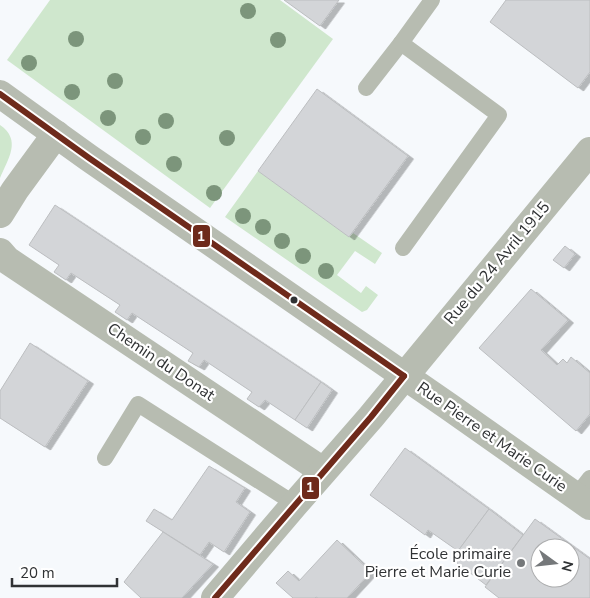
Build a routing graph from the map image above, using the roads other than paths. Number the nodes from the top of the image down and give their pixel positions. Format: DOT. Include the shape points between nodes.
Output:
graph roads {
  1 [pos="432,0"];
  2 [pos="401,43"];
  3 [pos="366,88"];
  4 [pos="0,94"];
  5 [pos="56,134"];
  6 [pos="590,150"];
  7 [pos="0,214"];
  8 [pos="403,248"];
  9 [pos="0,252"];
  10 [pos="404,376"];
  11 [pos="106,458"];
  12 [pos="323,470"];
  13 [pos="585,493"];
  14 [pos="295,504"];
  15 [pos="215,598"];
  1 -- 2 [label="lane"];
  2 -- 3 [label="lane"];
  2 -- 8 [label="lane" via="499,115"];
  4 -- 5 [label="street, Rue Pierre et Marie Curie"];
  5 -- 7 [label="street"];
  5 -- 10 [label="street, Rue Pierre et Marie Curie"];
  6 -- 10 [label="street, Rue du 24 Avril 1915"];
  9 -- 12 [label="street, Chemin du Donat" via="7,260"];
  10 -- 12 [label="street, Rue du 24 Avril 1915"];
  10 -- 13 [label="street, Rue Pierre et Marie Curie"];
  11 -- 14 [label="lane" via="138,404"];
  12 -- 14 [label="street, Rue du 24 Avril 1915"];
  14 -- 15 [label="street, Rue du 24 Avril 1915"];
}
